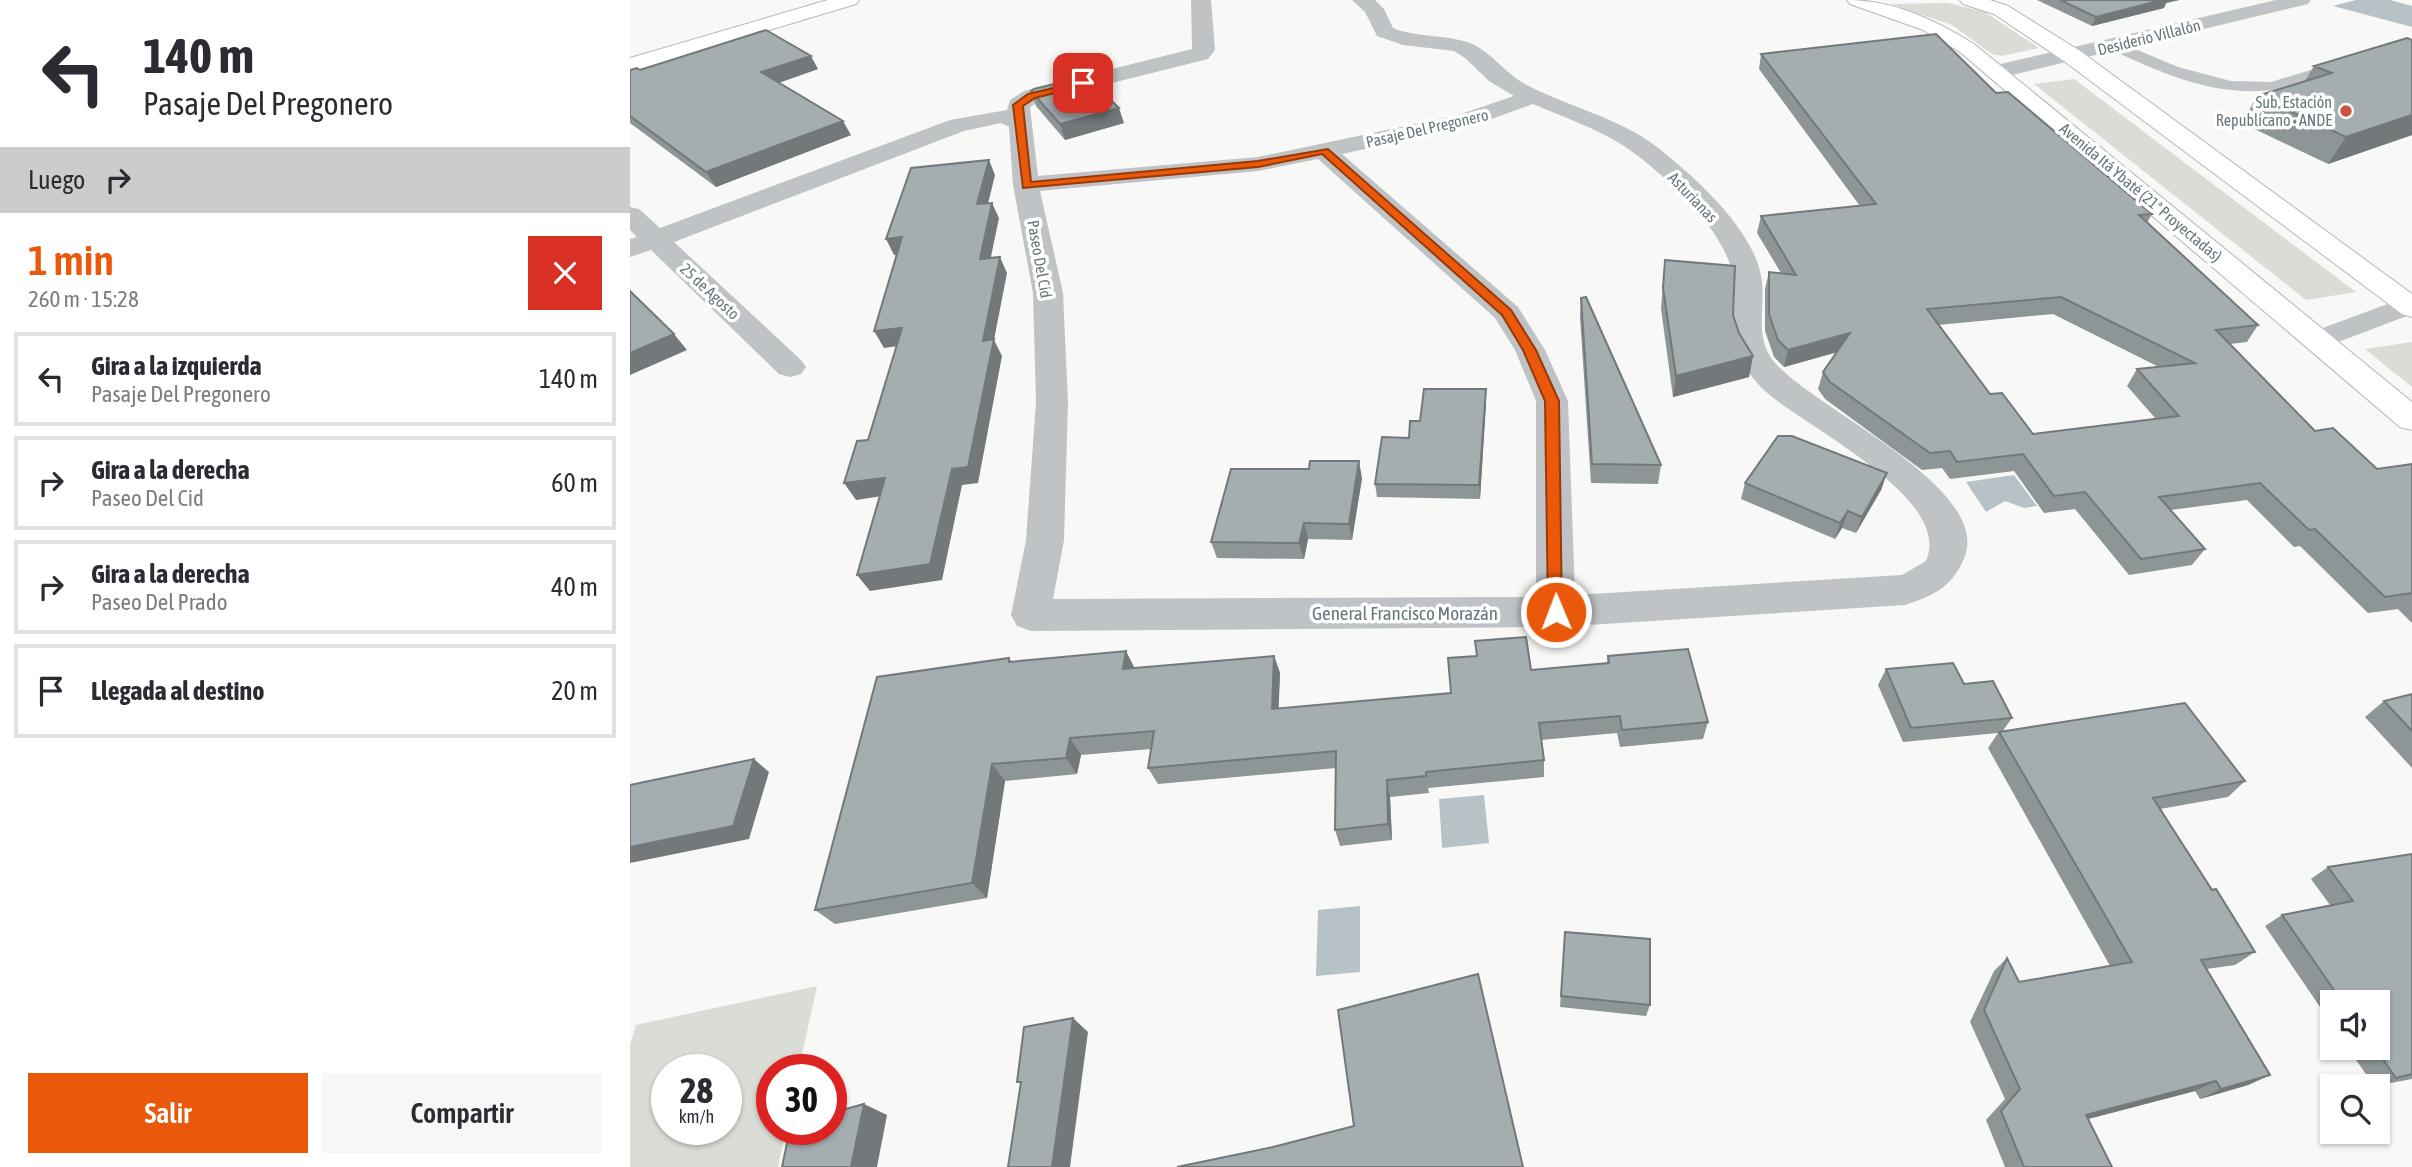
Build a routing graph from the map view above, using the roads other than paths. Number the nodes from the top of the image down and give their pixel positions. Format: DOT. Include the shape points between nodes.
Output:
graph roads {
  1 [pos="805,0"];
  2 [pos="849,0"];
  3 [pos="1201,0"];
  4 [pos="1362,0"];
  5 [pos="1858,0"];
  6 [pos="1866,0"];
  7 [pos="1970,0"];
  8 [pos="2301,0"];
  9 [pos="2116,46"];
  10 [pos="630,51"];
  11 [pos="2072,56"];
  12 [pos="2360,60"];
  13 [pos="630,65"];
  14 [pos="1996,72"];
  15 [pos="1535,96"];
  16 [pos="1020,123"];
  17 [pos="1324,151"];
  18 [pos="1026,186"];
  19 [pos="630,215"];
  20 [pos="642,244"];
  21 [pos="2411,306"];
  22 [pos="2320,340"];
  23 [pos="790,367"];
  24 [pos="2412,419"];
  25 [pos="1905,590"];
  26 [pos="1556,612"];
  27 [pos="1031,615"];
  1 -- 10 [label="main road"];
  2 -- 13 [label="main road"];
  3 -- 16 [label="street" via="1204,50 1200,54 1032,96 1018,105"];
  4 -- 15 [label="street, Asturianas" via="1374,9 1384,32 1401,40 1460,46 1502,80"];
  5 -- 6 [label="main road, Avenida Itá Ybaté (21ª Proyectadas)"];
  5 -- 14 [label="main road, Avenida Itá Ybaté (21ª Proyectadas)" via="1930,26"];
  7 -- 11 [label="main road" via="2001,10"];
  8 -- 9 [label="street, Desiderio Villalón"];
  9 -- 11 [label="street, Desiderio Villalón"];
  9 -- 12 [label="lane" via="2167,69 2242,87 2271,87"];
  11 -- 14 [label="street, Desiderio Villalón"];
  11 -- 21 [label="main road"];
  14 -- 22 [label="main road, Avenida Itá Ybaté (21ª Proyectadas)"];
  15 -- 17 [label="street, Pasaje Del Pregonero" via="1464,121"];
  15 -- 25 [label="street, Asturianas" via="1648,152 1711,213 1746,270 1744,332 1760,365 1814,412 1913,481 1936,508 1948,534 1947,557 1934,578"];
  16 -- 18 [label="street, Paseo Del Cid"];
  16 -- 20 [label="street" via="1004,116 958,125"];
  17 -- 18 [label="street, Pasaje Del Pregonero" via="1258,164"];
  17 -- 26 [label="street" via="1507,313 1530,350 1552,401"];
  18 -- 27 [label="street, Paseo Del Cid" via="1048,293 1052,402 1045,540"];
  19 -- 20 [label="street, 25 de Agosto"];
  20 -- 23 [label="street, 25 de Agosto"];
  21 -- 22 [label="street"];
  22 -- 24 [label="main road, Avenida Itá Ybaté (21ª Proyectadas)"];
  25 -- 26 [label="street, General Francisco Morazán"];
  26 -- 27 [label="street, General Francisco Morazán"];
}
